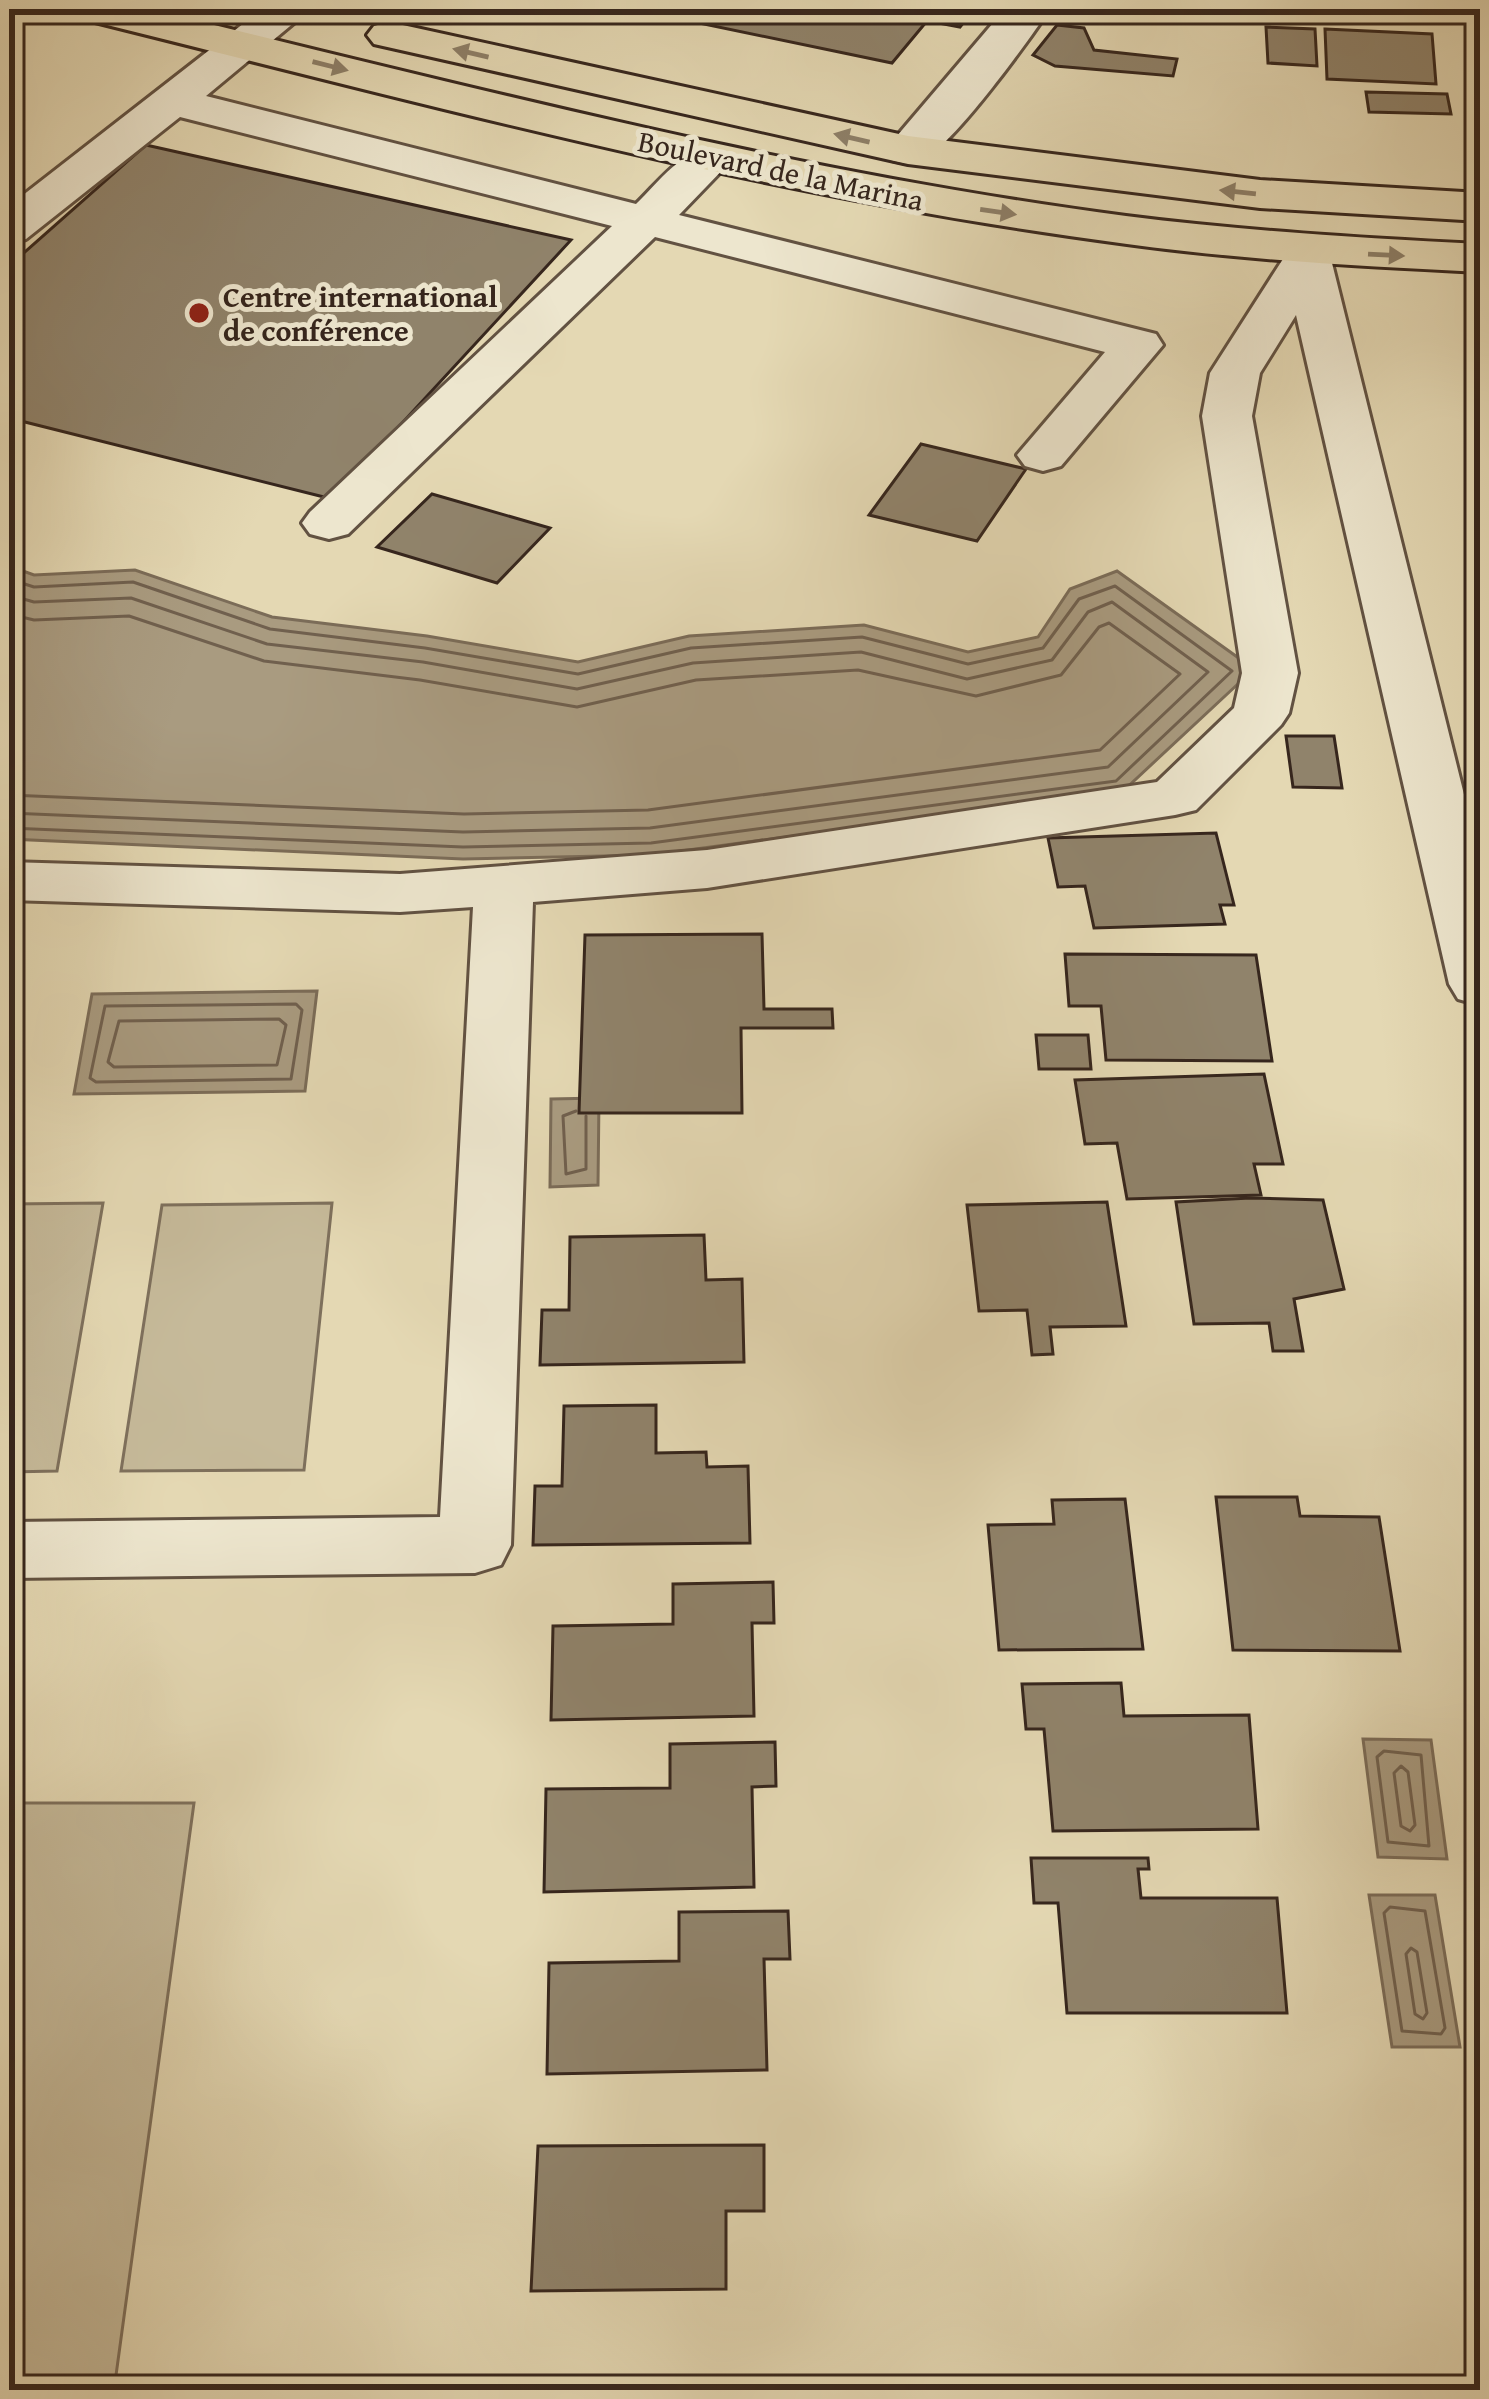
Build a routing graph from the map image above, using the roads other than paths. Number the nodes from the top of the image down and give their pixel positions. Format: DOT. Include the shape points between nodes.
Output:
graph roads {
  1 [pos="94,9"];
  2 [pos="1028,9"];
  3 [pos="280,10"];
  4 [pos="243,44"];
  5 [pos="171,101"];
  6 [pos="908,150"];
  7 [pos="710,159"];
  8 [pos="1480,207"];
  9 [pos="643,220"];
  10 [pos="9,229"];
  11 [pos="1306,255"];
  12 [pos="1480,258"];
  13 [pos="1043,455"];
  14 [pos="329,524"];
  15 [pos="9,881"];
  16 [pos="504,886"];
  17 [pos="1480,984"];
  18 [pos="9,1550"];
  1 -- 4 [label="main road, Boulevard de la Marina"];
  2 -- 6 [label="street"];
  3 -- 4 [label="street"];
  6 -- 3 [label="main road, Boulevard de la Marina, one-way"];
  4 -- 5 [label="street"];
  4 -- 7 [label="main road, Boulevard de la Marina, one-way"];
  5 -- 9 [label="street"];
  5 -- 10 [label="street"];
  8 -- 6 [label="main road, Boulevard de la Marina, one-way" via="1260,194"];
  7 -- 9 [label="street"];
  7 -- 11 [label="main road, Boulevard de la Marina, one-way" via="952,206"];
  9 -- 13 [label="street" via="1138,345"];
  9 -- 14 [label="street"];
  11 -- 12 [label="main road, Boulevard de la Marina, one-way"];
  11 -- 16 [label="street" via="1235,373 1227,416 1268,695 1261,713 1191,786 1153,802 707,869"];
  11 -- 17 [label="street"];
  15 -- 16 [label="street" via="400,893"];
  16 -- 18 [label="street" via="475,1545"];
}
